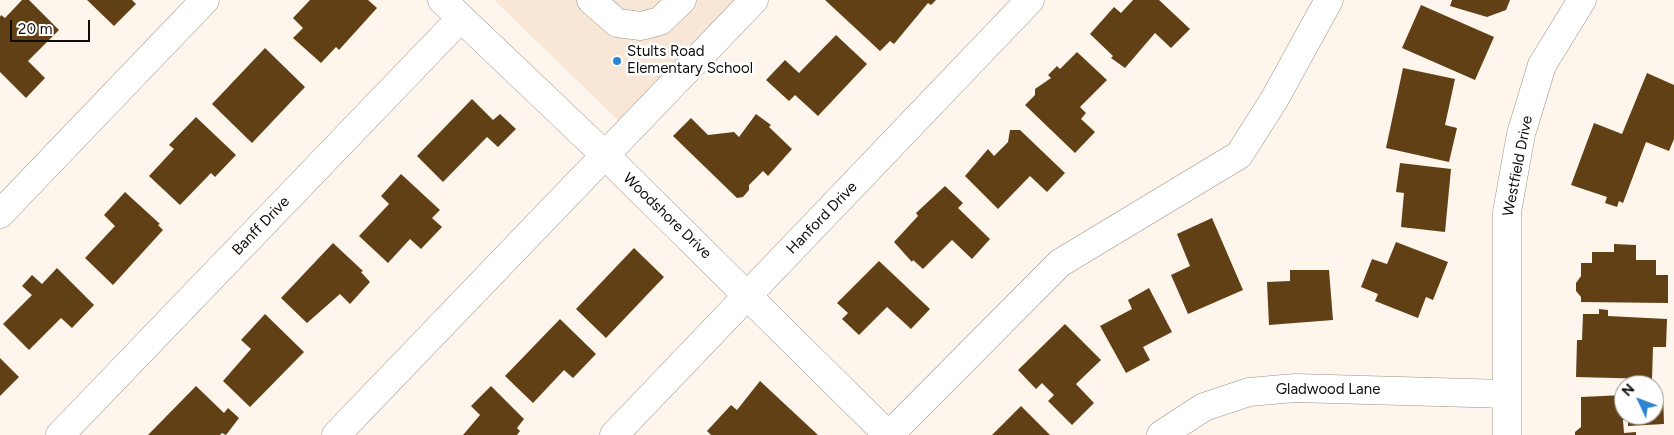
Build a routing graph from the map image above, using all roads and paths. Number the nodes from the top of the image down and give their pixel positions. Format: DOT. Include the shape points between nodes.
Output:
graph roads {
  1 [pos="205,0"];
  2 [pos="591,0"];
  3 [pos="682,0"];
  4 [pos="754,0"];
  5 [pos="1030,0"];
  6 [pos="1329,0"];
  7 [pos="1582,0"];
  8 [pos="452,9"];
  9 [pos="606,156"];
  10 [pos="0,214"];
  11 [pos="748,296"];
  12 [pos="1506,394"];
  13 [pos="60,435"];
  14 [pos="336,435"];
  15 [pos="614,435"];
  16 [pos="888,435"];
  17 [pos="1161,435"];
  18 [pos="1507,435"];
  1 -- 10 [label="street"];
  2 -- 3 [label="street" via="617,23 641,26 660,21"];
  4 -- 9 [label="street"];
  5 -- 11 [label="street, Hanford Drive"];
  6 -- 16 [label="street" via="1274,100 1239,155 1060,262"];
  7 -- 12 [label="street, Westfield Drive" via="1542,65 1521,134 1508,212"];
  8 -- 9 [label="street, Woodshore Drive"];
  8 -- 13 [label="street, Banff Drive"];
  9 -- 11 [label="street, Woodshore Drive"];
  9 -- 14 [label="street"];
  11 -- 15 [label="street, Hanford Drive"];
  11 -- 16 [label="street, Woodshore Drive"];
  12 -- 17 [label="street, Gladwood Lane" via="1294,388 1249,392 1204,407"];
  12 -- 18 [label="street, Westfield Drive"];
}
